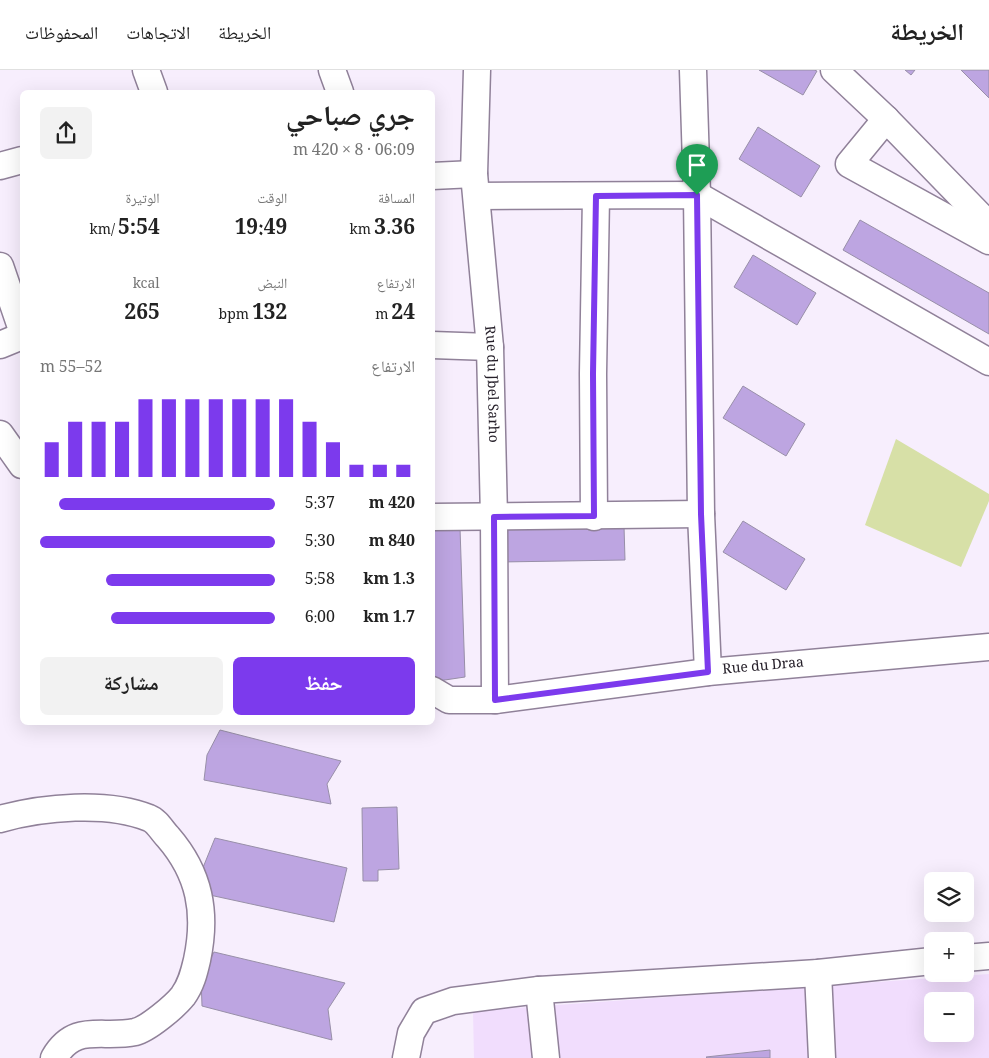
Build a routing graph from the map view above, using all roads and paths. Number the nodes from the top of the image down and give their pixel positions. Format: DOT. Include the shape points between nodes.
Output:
graph roads {
  1 [pos="146,70"];
  2 [pos="332,70"];
  3 [pos="477,70"];
  4 [pos="692,70"];
  5 [pos="834,70"];
  6 [pos="153,90"];
  7 [pos="339,90"];
  8 [pos="886,119"];
  9 [pos="20,161"];
  10 [pos="0,166"];
  11 [pos="435,177"];
  12 [pos="476,185"];
  13 [pos="697,195"];
  14 [pos="596,196"];
  15 [pos="989,225"];
  16 [pos="989,241"];
  17 [pos="0,266"];
  18 [pos="20,324"];
  19 [pos="20,337"];
  20 [pos="435,344"];
  21 [pos="0,345"];
  22 [pos="490,347"];
  23 [pos="989,362"];
  24 [pos="0,434"];
  25 [pos="20,462"];
  26 [pos="701,514"];
  27 [pos="594,516"];
  28 [pos="435,517"];
  29 [pos="494,517"];
  30 [pos="989,647"];
  31 [pos="708,672"];
  32 [pos="441,695"];
  33 [pos="495,700"];
  34 [pos="0,819"];
  35 [pos="989,956"];
  36 [pos="974,957"];
  37 [pos="924,962"];
  38 [pos="818,973"];
  39 [pos="539,990"];
  40 [pos="54,1058"];
  41 [pos="406,1058"];
  42 [pos="546,1058"];
  43 [pos="822,1058"];
  1 -- 6 [label="street"];
  2 -- 7 [label="street"];
  3 -- 12 [label="street, Rue du Jbel Sarho"];
  4 -- 13 [label="street"];
  5 -- 8 [label="street"];
  8 -- 15 [label="street"];
  8 -- 16 [label="street" via="849,164"];
  9 -- 10 [label="street"];
  11 -- 12 [label="street"];
  12 -- 14 [label="street"];
  12 -- 22 [label="street, Rue du Jbel Sarho"];
  13 -- 14 [label="street"];
  13 -- 23 [label="street"];
  13 -- 26 [label="street"];
  14 -- 27 [label="street"];
  17 -- 18 [label="street"];
  19 -- 21 [label="street"];
  20 -- 22 [label="street"];
  22 -- 29 [label="street, Rue du Jbel Sarho"];
  24 -- 25 [label="street"];
  26 -- 27 [label="street"];
  26 -- 31 [label="street"];
  27 -- 29 [label="street"];
  28 -- 29 [label="street"];
  29 -- 33 [label="street, Rue du Jbel Sarho"];
  30 -- 31 [label="street, Rue du Draa"];
  31 -- 33 [label="street, Rue du Draa"];
  32 -- 33 [label="street, Rue du Draa"];
  34 -- 40 [label="street" via="83,806 133,812 152,820 182,853 198,893 202,934 193,976 183,996 136,1032 79,1035 62,1045"];
  35 -- 36 [label="street"];
  37 -- 38 [label="street"];
  38 -- 39 [label="street"];
  38 -- 43 [label="street"];
  39 -- 41 [label="street" via="453,1001 424,1011 412,1033"];
  39 -- 42 [label="street"];
}
